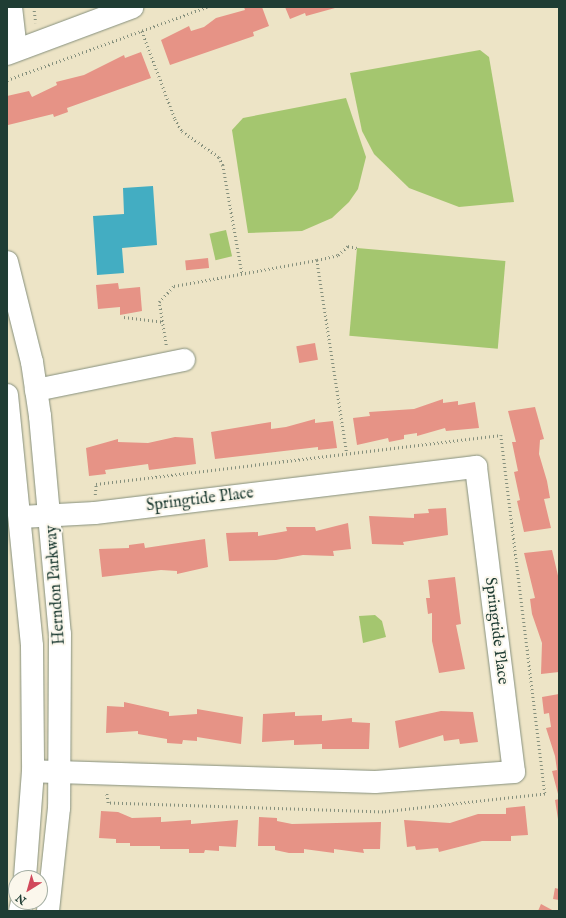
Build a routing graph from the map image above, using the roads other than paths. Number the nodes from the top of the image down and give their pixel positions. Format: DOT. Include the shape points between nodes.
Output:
graph roads {
  1 [pos="11,7"];
  2 [pos="133,7"];
  3 [pos="12,52"];
  4 [pos="7,262"];
  5 [pos="184,360"];
  6 [pos="36,390"];
  7 [pos="7,395"];
  8 [pos="51,516"];
  9 [pos="21,517"];
  10 [pos="33,771"];
  11 [pos="61,772"];
  12 [pos="26,870"];
  13 [pos="48,911"];
  1 -- 3 [label="street"];
  2 -- 3 [label="street"];
  4 -- 6 [label="street, Herndon Parkway"];
  5 -- 6 [label="street"];
  6 -- 8 [label="street, Herndon Parkway"];
  7 -- 9 [label="street, Herndon Parkway"];
  8 -- 9 [label="street, Springtide Place"];
  8 -- 11 [label="street, Herndon Parkway" via="60,634"];
  8 -- 11 [label="street, Springtide Place" via="476,467 514,772 375,782"];
  9 -- 10 [label="street, Herndon Parkway" via="32,646"];
  10 -- 11 [label="street, Springtide Place"];
  10 -- 12 [label="street, Herndon Parkway"];
  11 -- 13 [label="street, Herndon Parkway"];
}
